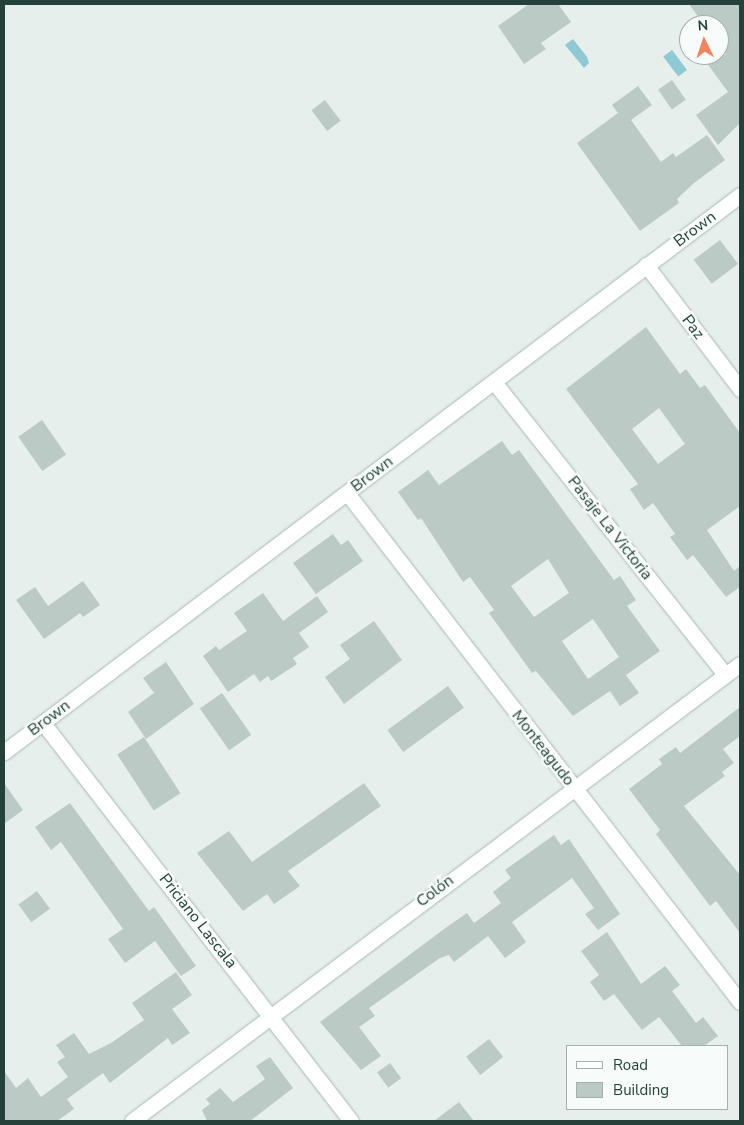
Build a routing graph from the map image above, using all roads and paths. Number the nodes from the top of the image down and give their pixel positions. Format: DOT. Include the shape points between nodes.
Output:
graph roads {
  1 [pos="740,195"];
  2 [pos="646,265"];
  3 [pos="494,382"];
  4 [pos="740,389"];
  5 [pos="347,493"];
  6 [pos="740,664"];
  7 [pos="725,675"];
  8 [pos="43,723"];
  9 [pos="4,752"];
  10 [pos="572,787"];
  11 [pos="740,1002"];
  12 [pos="272,1016"];
  13 [pos="132,1121"];
  14 [pos="351,1121"];
  1 -- 2 [label="street, Brown"];
  2 -- 3 [label="street, Brown"];
  2 -- 4 [label="street, Paz"];
  3 -- 5 [label="street, Brown"];
  3 -- 7 [label="street, Pasaje La Victoria"];
  5 -- 8 [label="street, Brown"];
  5 -- 10 [label="street, Monteagudo"];
  6 -- 7 [label="street, Colón"];
  7 -- 10 [label="street, Colón"];
  8 -- 9 [label="street, Brown"];
  8 -- 12 [label="street, Priciano Lascala"];
  10 -- 11 [label="street, Monteagudo"];
  10 -- 12 [label="street, Colón"];
  12 -- 13 [label="street, Colón"];
  12 -- 14 [label="street, Priciano Lascala"];
}
